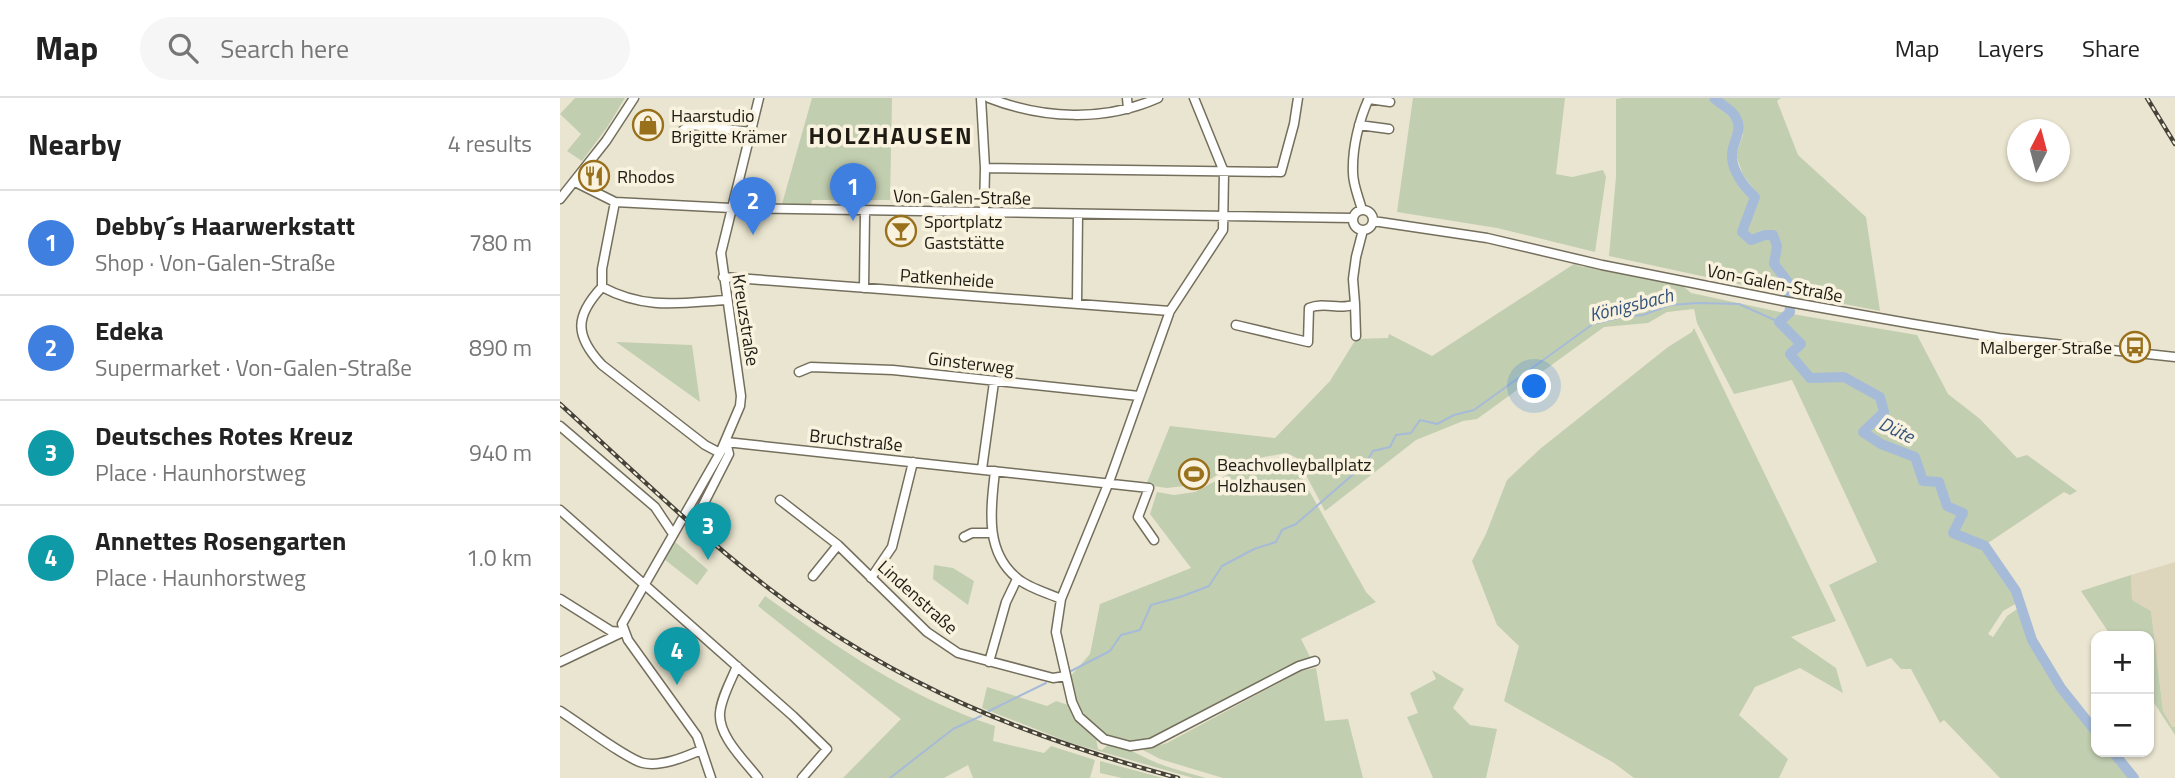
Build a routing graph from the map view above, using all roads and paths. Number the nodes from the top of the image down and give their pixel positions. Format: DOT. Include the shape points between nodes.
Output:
graph roads {
  1 [pos="634,98"];
  2 [pos="759,98"];
  3 [pos="981,98"];
  4 [pos="989,98"];
  5 [pos="1127,98"];
  6 [pos="1158,98"];
  7 [pos="1194,98"];
  8 [pos="1298,98"];
  9 [pos="1369,99"];
  10 [pos="1390,102"];
  11 [pos="1128,109"];
  12 [pos="1359,125"];
  13 [pos="1389,129"];
  14 [pos="683,130"];
  15 [pos="751,132"];
  16 [pos="985,168"];
  17 [pos="1224,172"];
  18 [pos="575,182"];
  19 [pos="560,199"];
  20 [pos="615,202"];
  21 [pos="732,208"];
  22 [pos="1362,210"];
  23 [pos="865,212"];
  24 [pos="984,213"];
  25 [pos="1078,214"];
  26 [pos="1224,217"];
  27 [pos="1353,218"];
  28 [pos="1373,220"];
  29 [pos="1363,230"];
  30 [pos="723,277"];
  31 [pos="602,286"];
  32 [pos="864,288"];
  33 [pos="726,300"];
  34 [pos="1077,303"];
  35 [pos="1355,304"];
  36 [pos="1170,311"];
  37 [pos="1236,326"];
  38 [pos="1356,336"];
  39 [pos="2175,357"];
  40 [pos="799,372"];
  41 [pos="994,382"];
  42 [pos="1139,396"];
  43 [pos="560,426"];
  44 [pos="726,442"];
  45 [pos="720,453"];
  46 [pos="913,462"];
  47 [pos="982,469"];
  48 [pos="995,471"];
  49 [pos="1109,482"];
  50 [pos="779,500"];
  51 [pos="702,507"];
  52 [pos="560,510"];
  53 [pos="991,533"];
  54 [pos="673,534"];
  55 [pos="964,537"];
  56 [pos="1154,540"];
  57 [pos="838,545"];
  58 [pos="813,576"];
  59 [pos="872,578"];
  60 [pos="1017,579"];
  61 [pos="644,583"];
  62 [pos="560,599"];
  63 [pos="1061,599"];
  64 [pos="623,632"];
  65 [pos="1315,660"];
  66 [pos="560,662"];
  67 [pos="989,662"];
  68 [pos="737,666"];
  69 [pos="1066,676"];
  70 [pos="560,710"];
  71 [pos="701,750"];
  72 [pos="711,778"];
  73 [pos="758,778"];
  74 [pos="802,778"];
  1 -- 18 [label="street"];
  2 -- 15 [label="street, Kreuzstraße"];
  3 -- 16 [label="street"];
  4 -- 11 [label="street" via="1055,116"];
  5 -- 11 [label="street"];
  6 -- 11 [label="street"];
  7 -- 17 [label="street"];
  8 -- 17 [label="street" via="1281,172"];
  9 -- 10 [label="street"];
  9 -- 12 [label="street"];
  12 -- 13 [label="street"];
  12 -- 22 [label="street" via="1353,172"];
  14 -- 15 [label="street" via="692,125"];
  15 -- 21 [label="street, Kreuzstraße"];
  16 -- 17 [label="street"];
  16 -- 24 [label="street"];
  17 -- 26 [label="street"];
  18 -- 19 [label="street"];
  18 -- 20 [label="street, Von-Galen-Straße"];
  20 -- 21 [label="street, Von-Galen-Straße"];
  20 -- 31 [label="street"];
  21 -- 23 [label="street, Von-Galen-Straße"];
  21 -- 30 [label="street, Kreuzstraße" via="721,253"];
  22 -- 27 [label="street"];
  22 -- 28 [label="street"];
  23 -- 24 [label="street, Von-Galen-Straße"];
  23 -- 32 [label="street"];
  24 -- 25 [label="street, Von-Galen-Straße"];
  25 -- 26 [label="street, Von-Galen-Straße"];
  25 -- 34 [label="street"];
  26 -- 27 [label="street, Von-Galen-Straße"];
  26 -- 36 [label="street" via="1223,230"];
  27 -- 29 [label="street"];
  28 -- 29 [label="street"];
  28 -- 39 [label="street, Von-Galen-Straße" via="1487,238 1783,302 1998,338"];
  29 -- 35 [label="street" via="1353,279"];
  30 -- 32 [label="street, Patkenheide"];
  30 -- 33 [label="street, Kreuzstraße"];
  31 -- 33 [label="street" via="622,298 648,302"];
  31 -- 45 [label="street" via="587,303 582,321 588,350"];
  32 -- 34 [label="street, Patkenheide"];
  33 -- 44 [label="street, Kreuzstraße" via="741,396"];
  34 -- 36 [label="street, Patkenheide"];
  35 -- 37 [label="street" via="1309,308 1308,342"];
  35 -- 38 [label="street"];
  36 -- 42 [label="street"];
  40 -- 41 [label="street, Ginsterweg" via="811,367 845,367"];
  41 -- 42 [label="street, Ginsterweg"];
  41 -- 47 [label="street"];
  42 -- 49 [label="street"];
  43 -- 54 [label="street" via="654,507"];
  44 -- 45 [label="street, Kreuzstraße"];
  44 -- 46 [label="street, Bruchstraße"];
  44 -- 51 [label="street" via="729,454"];
  45 -- 54 [label="street, Kreuzstraße"];
  46 -- 47 [label="street, Bruchstraße"];
  46 -- 59 [label="street" via="892,547"];
  47 -- 48 [label="street, Bruchstraße"];
  48 -- 49 [label="street, Bruchstraße"];
  48 -- 53 [label="street"];
  49 -- 56 [label="street, Bruchstraße" via="1149,488 1138,517"];
  49 -- 63 [label="street"];
  50 -- 57 [label="street, Lindenstraße"];
  52 -- 61 [label="street"];
  53 -- 55 [label="street"];
  53 -- 60 [label="street" via="1001,560"];
  54 -- 61 [label="street, Kreuzstraße"];
  57 -- 58 [label="street"];
  57 -- 59 [label="street, Lindenstraße"];
  59 -- 67 [label="street, Lindenstraße" via="927,632 958,653"];
  60 -- 63 [label="street"];
  60 -- 67 [label="street"];
  61 -- 64 [label="street, Kreuzstraße" via="622,624"];
  61 -- 68 [label="street"];
  62 -- 64 [label="street" via="611,631"];
  63 -- 69 [label="street" via="1056,632"];
  64 -- 66 [label="street"];
  64 -- 71 [label="street" via="697,736"];
  65 -- 69 [label="street" via="1139,746 1104,739 1090,729 1072,702"];
  67 -- 69 [label="street, Lindenstraße" via="1053,678"];
  68 -- 73 [label="street" via="720,713 722,727"];
  68 -- 74 [label="street" via="827,749"];
  70 -- 71 [label="street" via="645,763"];
  71 -- 72 [label="street"];
}
